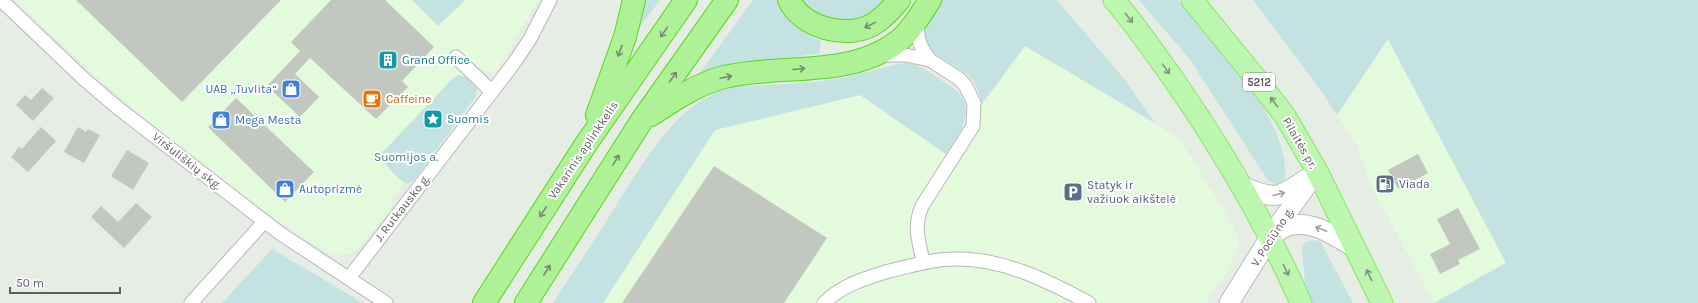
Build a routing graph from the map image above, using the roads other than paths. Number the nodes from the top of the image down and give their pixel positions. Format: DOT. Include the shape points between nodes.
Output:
graph roads {
  1 [pos="1,0"];
  2 [pos="550,0"];
  3 [pos="634,0"];
  4 [pos="686,0"];
  5 [pos="727,0"];
  6 [pos="789,0"];
  7 [pos="899,0"];
  8 [pos="1114,0"];
  9 [pos="1192,0"];
  10 [pos="924,8"];
  11 [pos="873,55"];
  12 [pos="456,57"];
  13 [pos="930,60"];
  14 [pos="492,92"];
  15 [pos="642,120"];
  16 [pos="586,144"];
  17 [pos="1317,171"];
  18 [pos="1242,186"];
  19 [pos="264,222"];
  20 [pos="1270,237"];
  21 [pos="1355,248"];
  22 [pos="923,262"];
  23 [pos="349,278"];
  24 [pos="191,303"];
  25 [pos="386,303"];
  26 [pos="484,303"];
  27 [pos="526,303"];
  28 [pos="824,303"];
  29 [pos="1089,303"];
  30 [pos="1229,303"];
  31 [pos="1301,303"];
  32 [pos="1382,303"];
  1 -- 19 [label="street, Viršuliškių skg." via="118,108"];
  2 -- 14 [label="street, J. Rutkausko g." via="530,39"];
  3 -- 16 [label="highway, one-way" via="625,37"];
  4 -- 16 [label="highway, Vakarinis aplinkkelis, one-way"];
  15 -- 5 [label="highway, one-way"];
  7 -- 6 [label="highway, one-way" via="886,15 872,25 856,31 826,28 806,19 793,8"];
  8 -- 18 [label="main road, one-way" via="1196,112"];
  17 -- 9 [label="main road, Pilaitės pr. / 5212, one-way" via="1285,116"];
  10 -- 11 [label="highway" via="902,37"];
  10 -- 13 [label="street" via="917,33 921,49"];
  11 -- 13 [label="street" via="905,55"];
  15 -- 11 [label="highway, one-way" via="690,90 723,77 827,66"];
  12 -- 14 [label="street"];
  13 -- 22 [label="street" via="965,85 974,103 974,116 968,137 918,215 916,227"];
  14 -- 23 [label="street, J. Rutkausko g."];
  27 -- 15 [label="highway, one-way"];
  16 -- 26 [label="highway, Vakarinis aplinkkelis, one-way"];
  18 -- 17 [label="main road, one-way" via="1263,196 1276,196 1289,191"];
  17 -- 20 [label="main road, V. Pociūno g."];
  17 -- 21 [label="main road, Pilaitės pr. / 5212"];
  18 -- 20 [label="main road"];
  19 -- 23 [label="street, Viršuliškių skg."];
  19 -- 24 [label="street"];
  21 -- 20 [label="main road, one-way" via="1321,229 1305,224 1287,226"];
  20 -- 30 [label="main road, V. Pociūno g."];
  20 -- 31 [label="main road, one-way"];
  32 -- 21 [label="main road, Pilaitės pr. / 5212, one-way"];
  22 -- 28 [label="street" via="848,285"];
  22 -- 29 [label="street" via="960,259 1004,266 1046,282"];
  23 -- 25 [label="street, Viršuliškių skg."];
}
